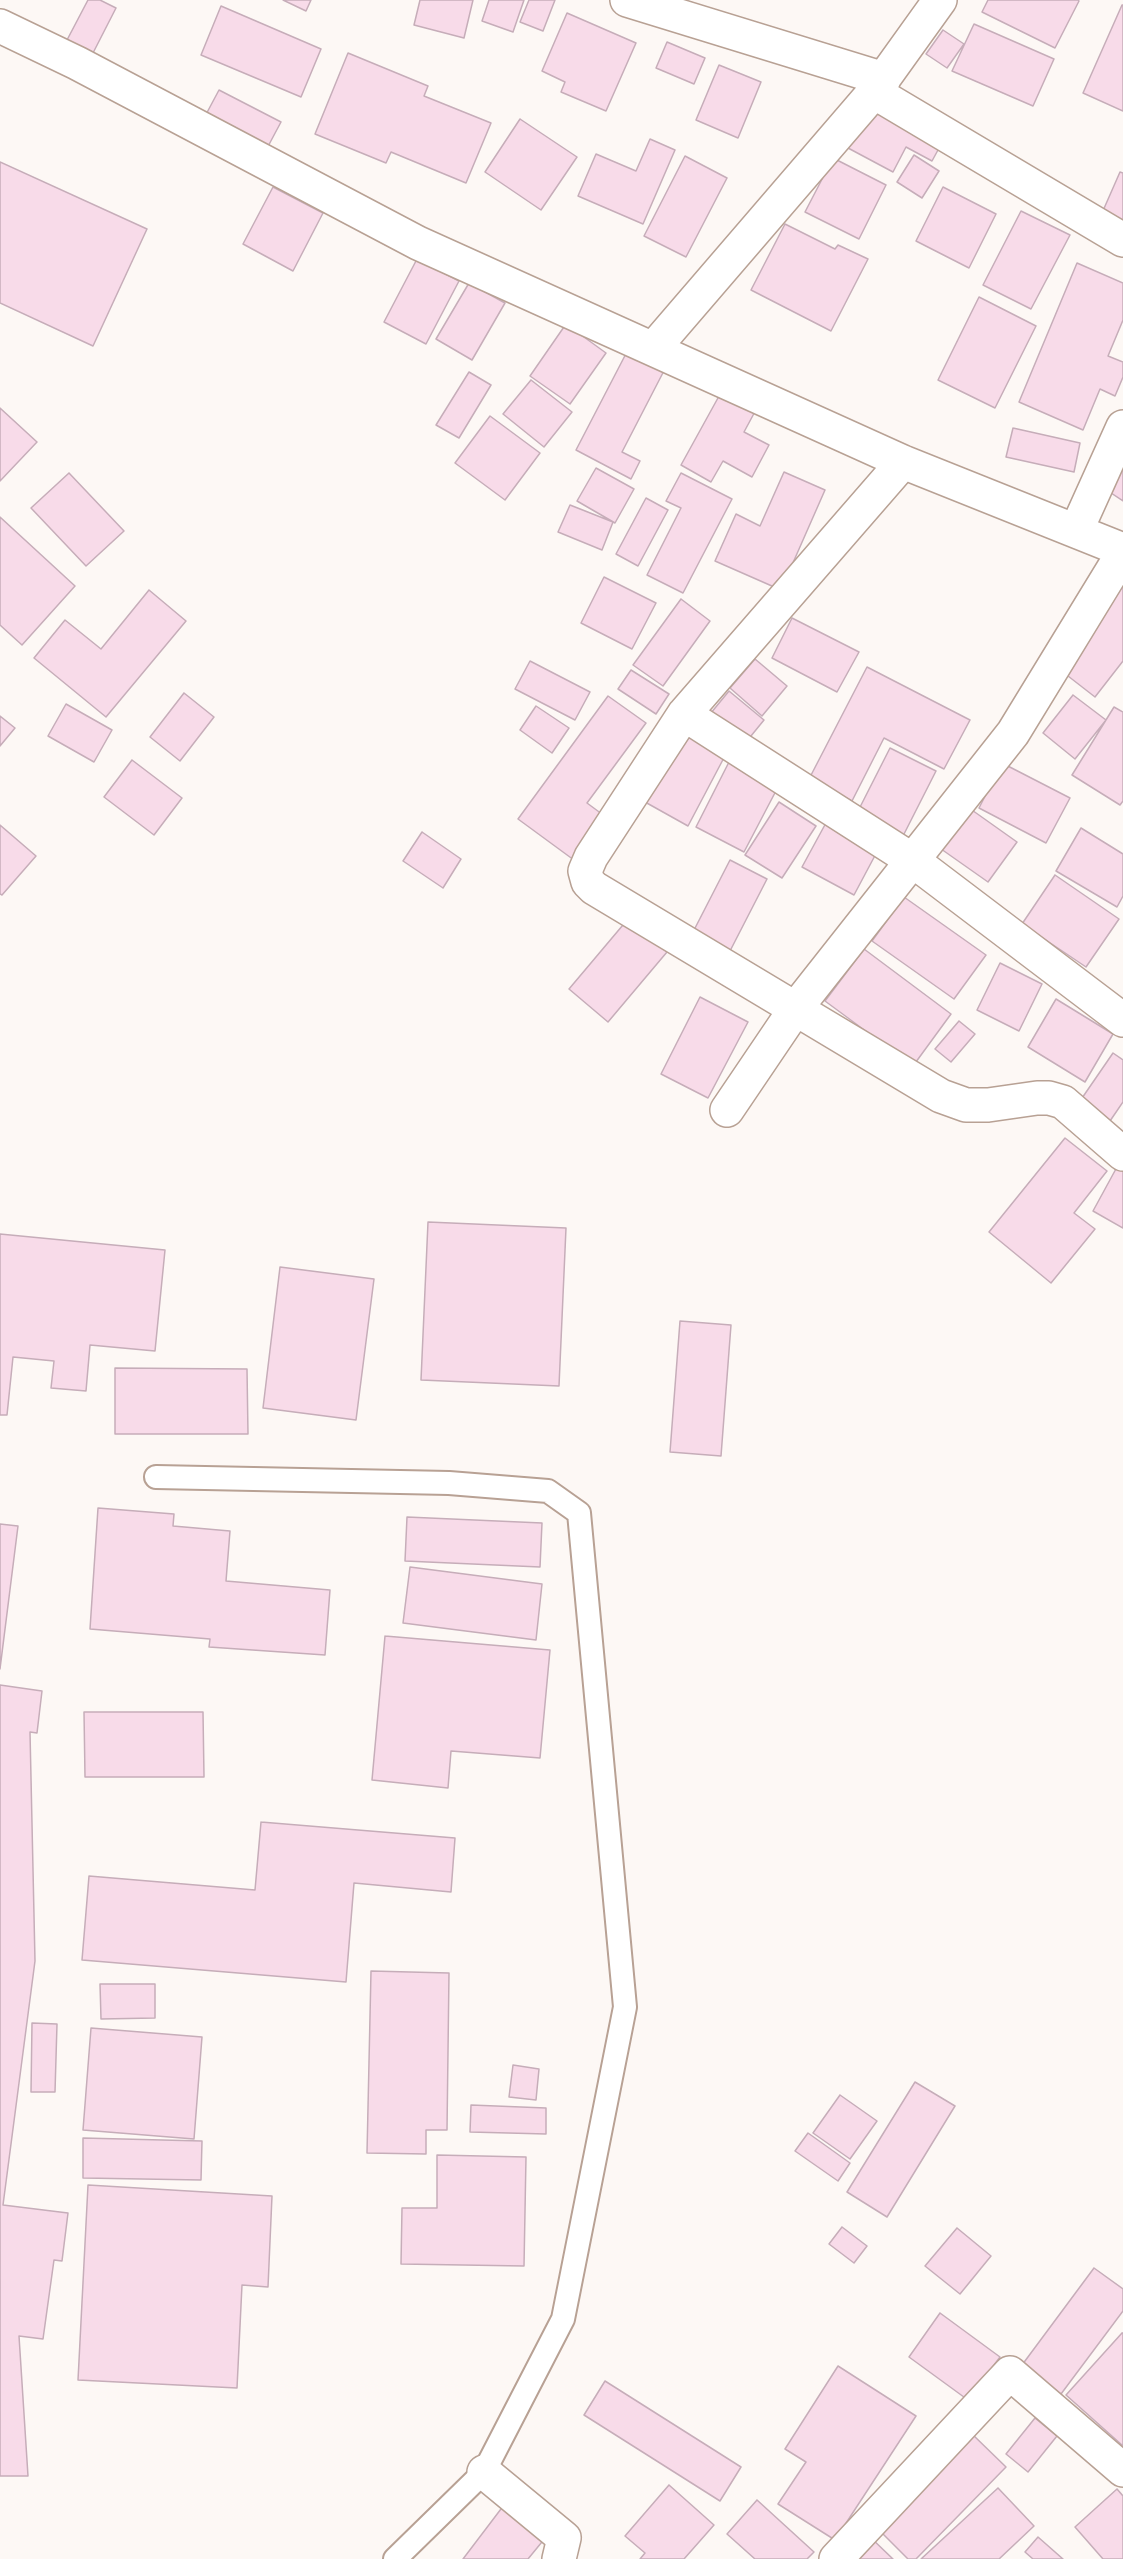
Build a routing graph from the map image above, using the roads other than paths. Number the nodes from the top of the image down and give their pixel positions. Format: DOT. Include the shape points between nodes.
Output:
graph roads {
  1 [pos="627,0"];
  2 [pos="940,0"];
  3 [pos="0,26"];
  4 [pos="879,86"];
  5 [pos="1123,240"];
  6 [pos="652,349"];
  7 [pos="1123,427"];
  8 [pos="903,462"];
  9 [pos="1076,531"];
  10 [pos="1123,551"];
  11 [pos="684,714"];
  12 [pos="912,861"];
  13 [pos="796,1008"];
  14 [pos="1123,1020"];
  15 [pos="727,1110"];
  16 [pos="1123,1154"];
  17 [pos="156,1477"];
  18 [pos="1123,2470"];
  19 [pos="484,2472"];
  20 [pos="395,2559"];
  21 [pos="559,2559"];
  22 [pos="836,2559"];
  1 -- 4 [label="street"];
  2 -- 4 [label="street"];
  3 -- 6 [label="street" via="418,243"];
  4 -- 5 [label="street"];
  4 -- 6 [label="street"];
  6 -- 8 [label="street"];
  7 -- 9 [label="street"];
  8 -- 9 [label="street"];
  8 -- 11 [label="street"];
  9 -- 10 [label="street"];
  10 -- 12 [label="street" via="1013,733"];
  11 -- 12 [label="street"];
  11 -- 13 [label="street" via="591,856 585,871 588,882"];
  12 -- 13 [label="street"];
  12 -- 14 [label="street"];
  13 -- 15 [label="street"];
  13 -- 16 [label="street" via="966,1105 1037,1098 1063,1102"];
  17 -- 19 [label="lane" via="449,1483 548,1491 579,1513 625,2007 563,2319"];
  18 -- 22 [label="street" via="1010,2373"];
  19 -- 20 [label="lane"];
  19 -- 21 [label="street" via="564,2538"];
}
